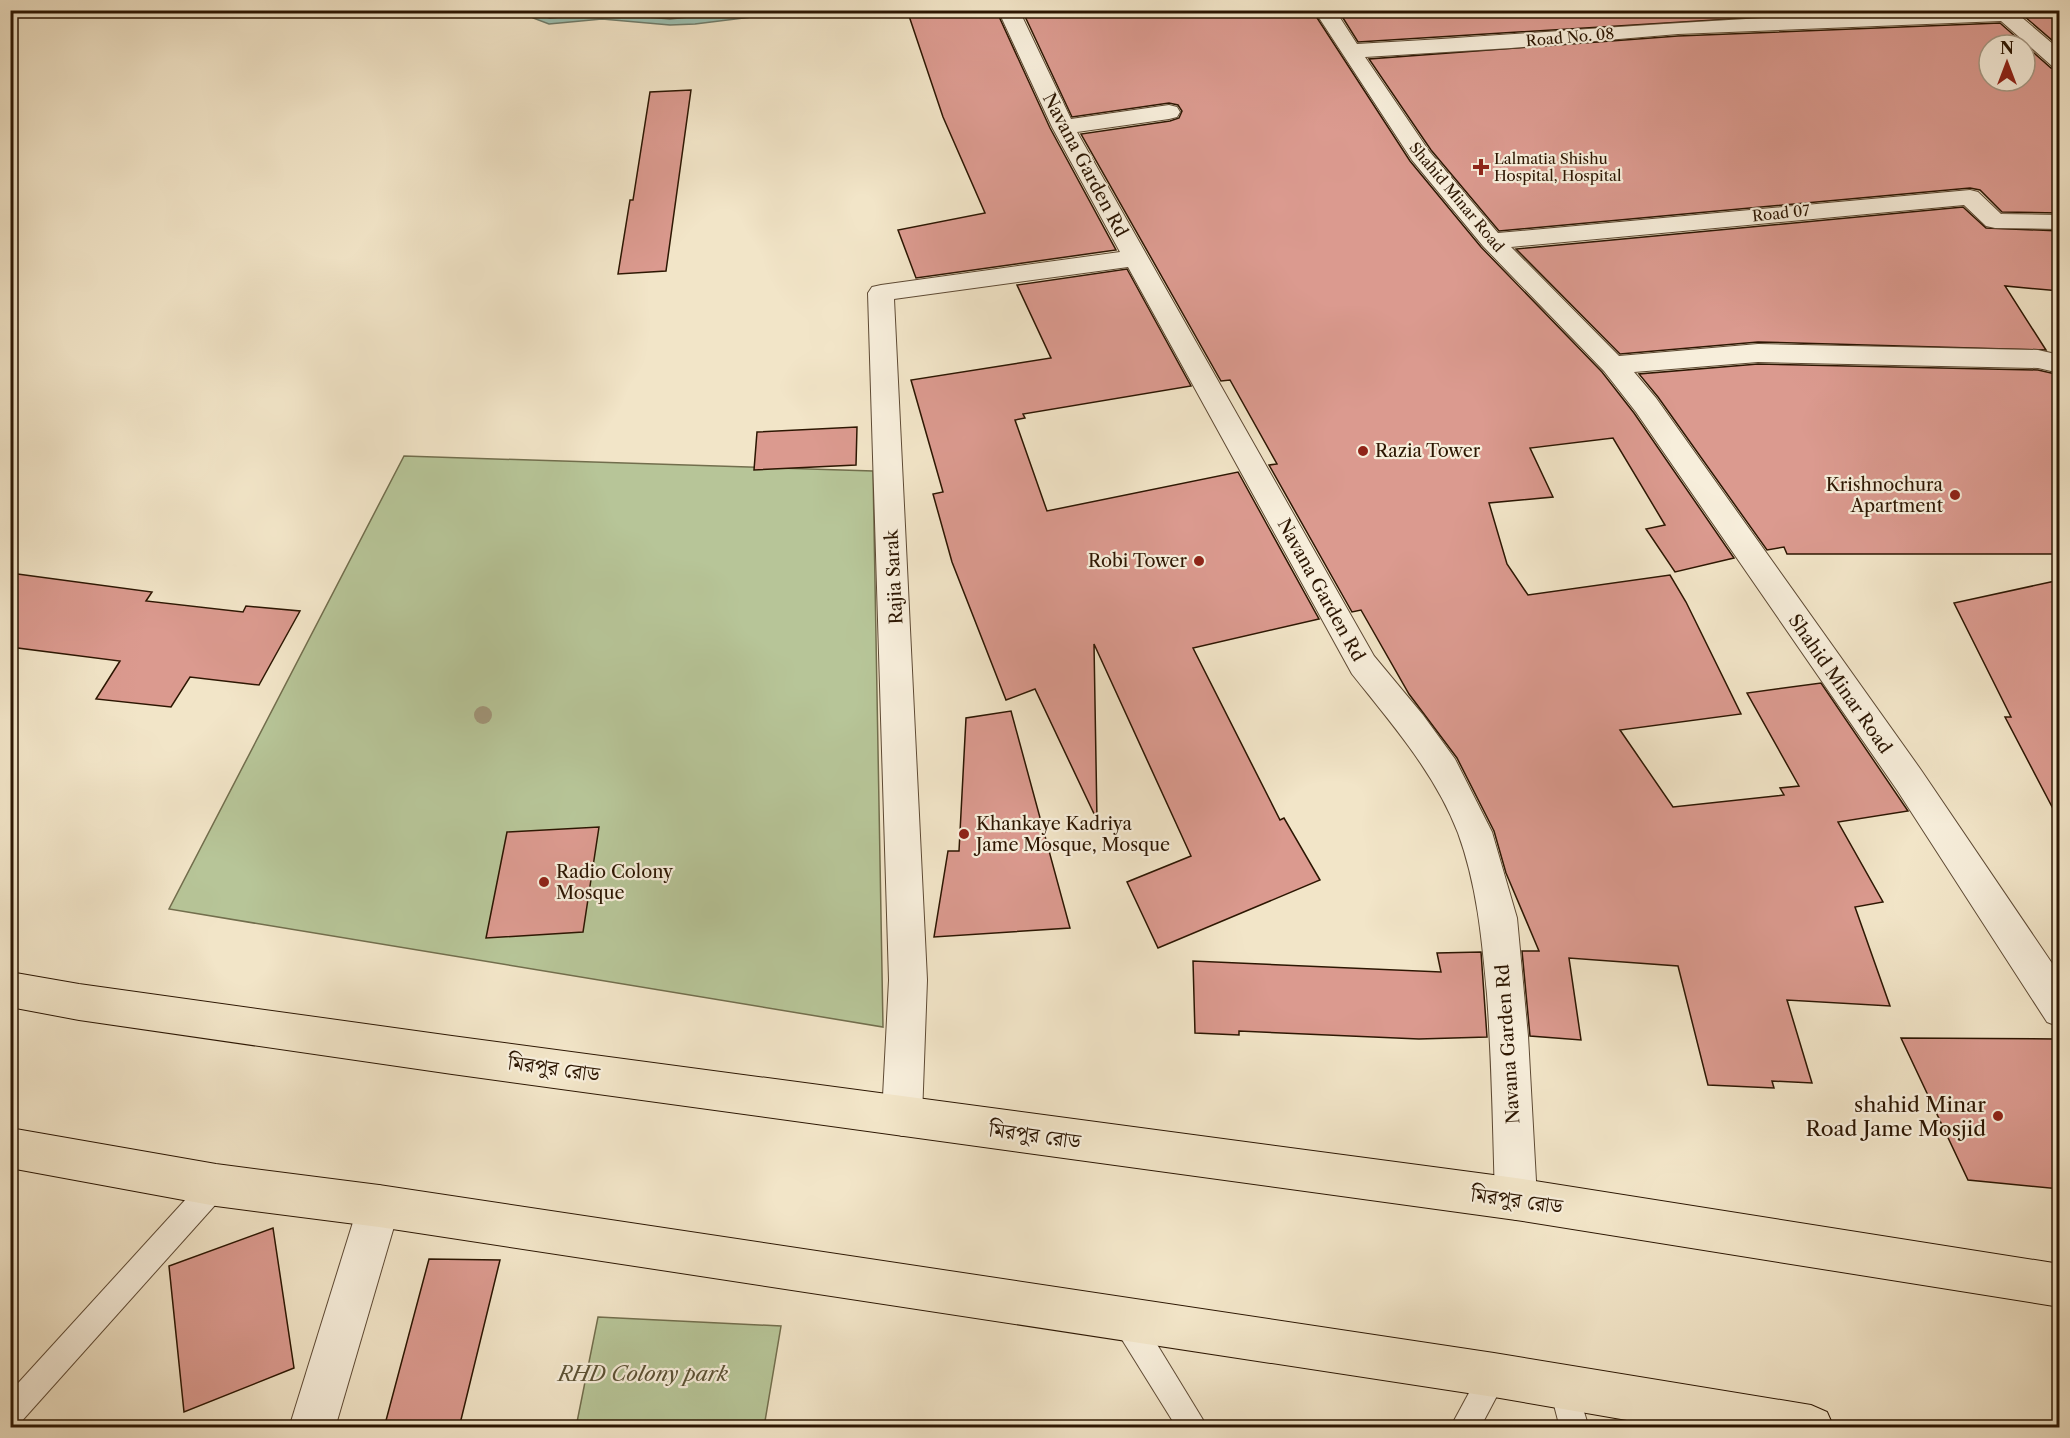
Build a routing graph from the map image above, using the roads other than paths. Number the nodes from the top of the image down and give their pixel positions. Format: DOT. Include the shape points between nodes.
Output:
graph roads {
  1 [pos="1008,10"];
  2 [pos="1324,10"];
  3 [pos="2002,13"];
  4 [pos="1350,51"];
  5 [pos="2060,61"];
  6 [pos="1169,112"];
  7 [pos="1063,127"];
  8 [pos="2060,222"];
  9 [pos="1492,241"];
  10 [pos="1135,258"];
  11 [pos="2060,364"];
  12 [pos="1613,365"];
  13 [pos="10,989"];
  14 [pos="2060,1009"];
  15 [pos="902,1116"];
  16 [pos="10,1148"];
  17 [pos="216,1185"];
  18 [pos="1516,1199"];
  19 [pos="378,1206"];
  20 [pos="2060,1286"];
  21 [pos="1126,1319"];
  22 [pos="1494,1375"];
  23 [pos="1563,1386"];
  24 [pos="10,1413"];
  25 [pos="312,1428"];
  26 [pos="1194,1428"];
  27 [pos="1464,1428"];
  28 [pos="1575,1428"];
  29 [pos="1811,1428"];
  1 -- 7 [label="street, Navana Garden Rd"];
  2 -- 4 [label="street, Shahid Minar Road"];
  3 -- 4 [label="street, Road No. 08" via="1678,28"];
  3 -- 5 [label="street"];
  4 -- 9 [label="street, Shahid Minar Road" via="1420,155"];
  6 -- 7 [label="street"];
  7 -- 10 [label="street, Navana Garden Rd"];
  8 -- 9 [label="street, Road 07" via="1995,221 1970,196"];
  9 -- 12 [label="street, Shahid Minar Road"];
  10 -- 15 [label="street, Rajia Sarak" via="881,293 908,980"];
  10 -- 18 [label="street, Navana Garden Rd" via="1364,666 1443,769 1475,832 1498,918 1509,1036"];
  11 -- 12 [label="street" via="2038,359 1758,353"];
  12 -- 14 [label="street, Shahid Minar Road" via="1646,405 1850,698"];
  13 -- 15 [label="highway, মিরপুর রোড" via="79,1002"];
  15 -- 18 [label="highway, মিরপুর রোড"];
  16 -- 17 [label="highway"];
  17 -- 19 [label="highway"];
  17 -- 24 [label="lane"];
  18 -- 20 [label="highway, মিরপুর রোড"];
  19 -- 21 [label="highway"];
  19 -- 25 [label="street"];
  21 -- 22 [label="highway"];
  21 -- 26 [label="lane"];
  22 -- 23 [label="highway"];
  22 -- 27 [label="lane"];
  23 -- 28 [label="lane"];
  23 -- 29 [label="highway"];
}
